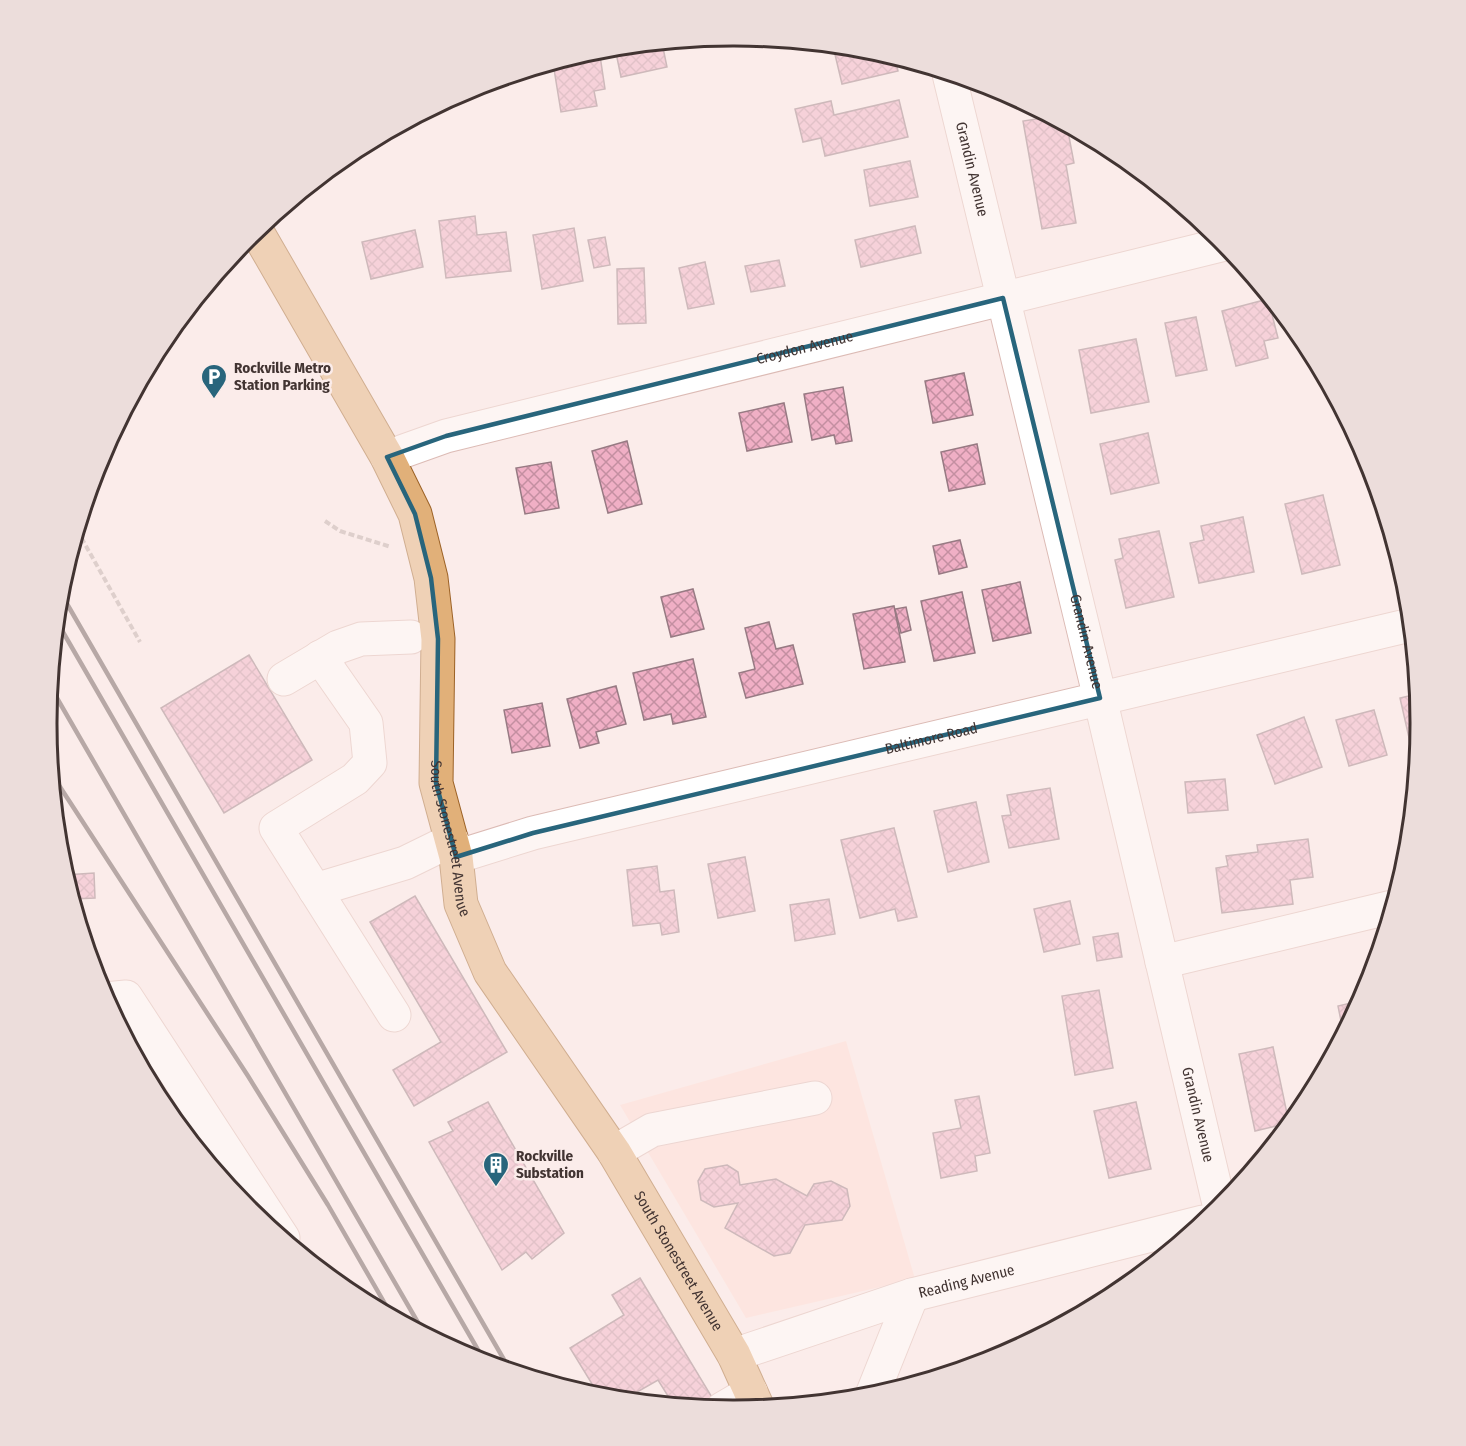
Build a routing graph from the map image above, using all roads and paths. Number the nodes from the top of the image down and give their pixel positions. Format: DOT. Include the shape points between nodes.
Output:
graph roads {
  1 [pos="952,83"];
  2 [pos="261,239"];
  3 [pos="1213,247"];
  4 [pos="1003,298"];
  5 [pos="387,457"];
  6 [pos="325,521"];
  7 [pos="82,540"];
  8 [pos="396,548"];
  9 [pos="1403,627"];
  10 [pos="411,637"];
  11 [pos="140,642"];
  12 [pos="320,657"];
  13 [pos="284,679"];
  14 [pos="1100,698"];
  15 [pos="454,849"];
  16 [pos="315,890"];
  17 [pos="1383,909"];
  18 [pos="1162,963"];
  19 [pos="115,998"];
  20 [pos="394,1015"];
  21 [pos="815,1098"];
  22 [pos="614,1152"];
  23 [pos="1217,1195"];
  24 [pos="266,1211"];
  25 [pos="1185,1227"];
  26 [pos="912,1295"];
  27 [pos="734,1355"];
  28 [pos="876,1384"];
  29 [pos="755,1399"];
  1 -- 4 [label="street, Grandin Avenue"];
  2 -- 5 [label="main road, South Stonestreet Avenue"];
  3 -- 4 [label="street, Croydon Avenue"];
  4 -- 5 [label="street, Croydon Avenue" via="446,436"];
  4 -- 14 [label="street, Grandin Avenue"];
  5 -- 15 [label="main road, South Stonestreet Avenue" via="415,514 430,578 438,639 436,783"];
  6 -- 8 [label="path" via="340,531"];
  7 -- 11 [label="path"];
  9 -- 14 [label="street, Baltimore Road"];
  10 -- 12 [label="street" via="361,639"];
  12 -- 13 [label="street"];
  12 -- 16 [label="street" via="366,723 370,763 356,779 276,828"];
  14 -- 15 [label="street, Baltimore Road"];
  14 -- 18 [label="street, Grandin Avenue"];
  15 -- 16 [label="street, Baltimore Road"];
  15 -- 22 [label="main road, South Stonestreet Avenue" via="461,904 490,972"];
  16 -- 20 [label="street"];
  17 -- 18 [label="street"];
  18 -- 23 [label="street, Grandin Avenue"];
  19 -- 24 [label="street" via="126,997"];
  21 -- 22 [label="street" via="652,1130"];
  22 -- 27 [label="main road, South Stonestreet Avenue"];
  25 -- 26 [label="street, Reading Avenue"];
  26 -- 27 [label="street, Reading Avenue"];
  26 -- 28 [label="street"];
  27 -- 29 [label="main road, South Stonestreet Avenue"];
}
